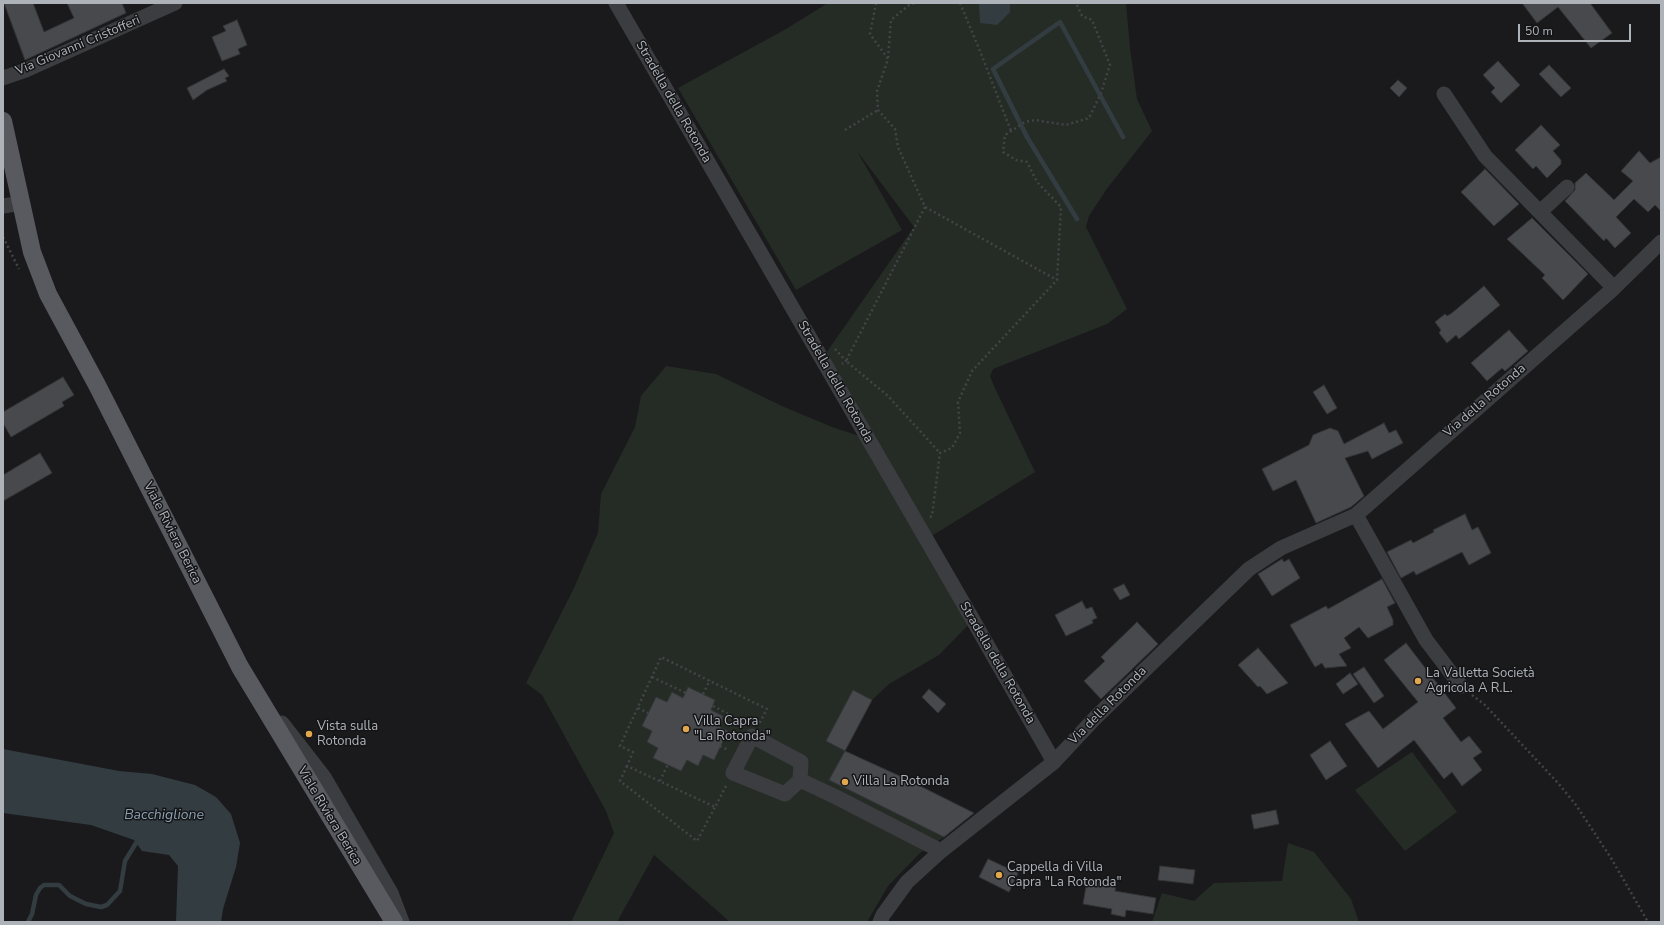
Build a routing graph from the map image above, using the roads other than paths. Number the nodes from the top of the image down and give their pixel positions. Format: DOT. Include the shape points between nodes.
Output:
graph roads {
  1 [pos="175,3"];
  2 [pos="616,3"];
  3 [pos="3,78"];
  4 [pos="1444,94"];
  5 [pos="3,121"];
  6 [pos="1567,187"];
  7 [pos="22,203"];
  8 [pos="3,206"];
  9 [pos="1541,211"];
  10 [pos="1661,242"];
  11 [pos="1614,288"];
  12 [pos="1356,515"];
  13 [pos="240,667"];
  14 [pos="1461,686"];
  15 [pos="1054,762"];
  16 [pos="800,780"];
  17 [pos="941,851"];
  18 [pos="394,922"];
  19 [pos="402,922"];
  20 [pos="880,922"];
  1 -- 3 [label="street, Via Giovanni Cristofferi"];
  2 -- 15 [label="street, Stradella della Rotonda"];
  4 -- 9 [label="street" via="1485,156"];
  5 -- 7 [label="main road, Viale Riviera Berica"];
  6 -- 9 [label="street"];
  7 -- 8 [label="street"];
  7 -- 13 [label="main road, Viale Riviera Berica" via="32,252 48,294 101,392"];
  9 -- 11 [label="street"];
  10 -- 11 [label="street, Via della Rotonda"];
  11 -- 12 [label="street, Via della Rotonda"];
  12 -- 14 [label="street" via="1426,640"];
  12 -- 15 [label="street, Via della Rotonda" via="1281,548 1249,569 1215,600 1079,744"];
  13 -- 18 [label="main road, Viale Riviera Berica"];
  13 -- 19 [label="street" via="324,777 391,893"];
  15 -- 17 [label="street, Via della Rotonda"];
  16 -- 16 [label="street" via="801,762 754,733 733,773 784,794"];
  16 -- 17 [label="street"];
  17 -- 20 [label="street, Via della Rotonda" via="907,882"];
}
